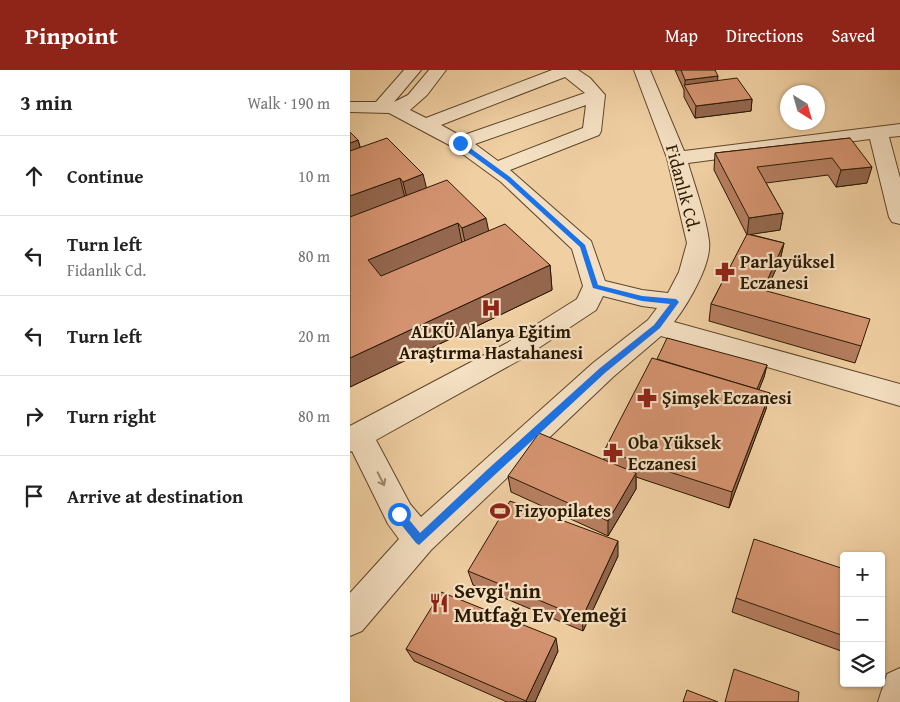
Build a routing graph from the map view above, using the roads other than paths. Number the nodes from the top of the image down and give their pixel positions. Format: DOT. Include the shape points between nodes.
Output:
graph roads {
  1 [pos="412,70"];
  2 [pos="438,70"];
  3 [pos="567,70"];
  4 [pos="642,70"];
  5 [pos="596,95"];
  6 [pos="350,107"];
  7 [pos="391,108"];
  8 [pos="425,125"];
  9 [pos="900,130"];
  10 [pos="878,133"];
  11 [pos="460,143"];
  12 [pos="677,158"];
  13 [pos="495,169"];
  14 [pos="900,217"];
  15 [pos="595,286"];
  16 [pos="676,302"];
  17 [pos="657,326"];
  18 [pos="900,395"];
  19 [pos="354,438"];
  20 [pos="419,540"];
  21 [pos="350,619"];
  22 [pos="900,687"];
  23 [pos="897,702"];
  1 -- 7 [label="street" via="384,100 383,104"];
  2 -- 7 [label="street" via="409,105"];
  3 -- 5 [label="street"];
  3 -- 8 [label="street"];
  4 -- 12 [label="street, Fidanlık Cd."];
  5 -- 11 [label="street"];
  5 -- 13 [label="street" via="592,131"];
  6 -- 7 [label="street"];
  7 -- 8 [label="street"];
  8 -- 11 [label="street"];
  9 -- 10 [label="street"];
  10 -- 12 [label="street"];
  10 -- 14 [label="street"];
  11 -- 13 [label="street"];
  12 -- 16 [label="street, Fidanlık Cd." via="698,243 691,272"];
  13 -- 15 [label="street" via="583,246"];
  15 -- 16 [label="street" via="642,298"];
  15 -- 19 [label="street" via="587,304 516,350"];
  16 -- 17 [label="street, Fidanlık Cd."];
  17 -- 18 [label="street"];
  17 -- 20 [label="street, Fidanlık Cd." via="582,389"];
  19 -- 20 [label="street, one-way" via="399,514"];
  20 -- 21 [label="street, Fidanlık Cd."];
  22 -- 23 [label="street"];
}
